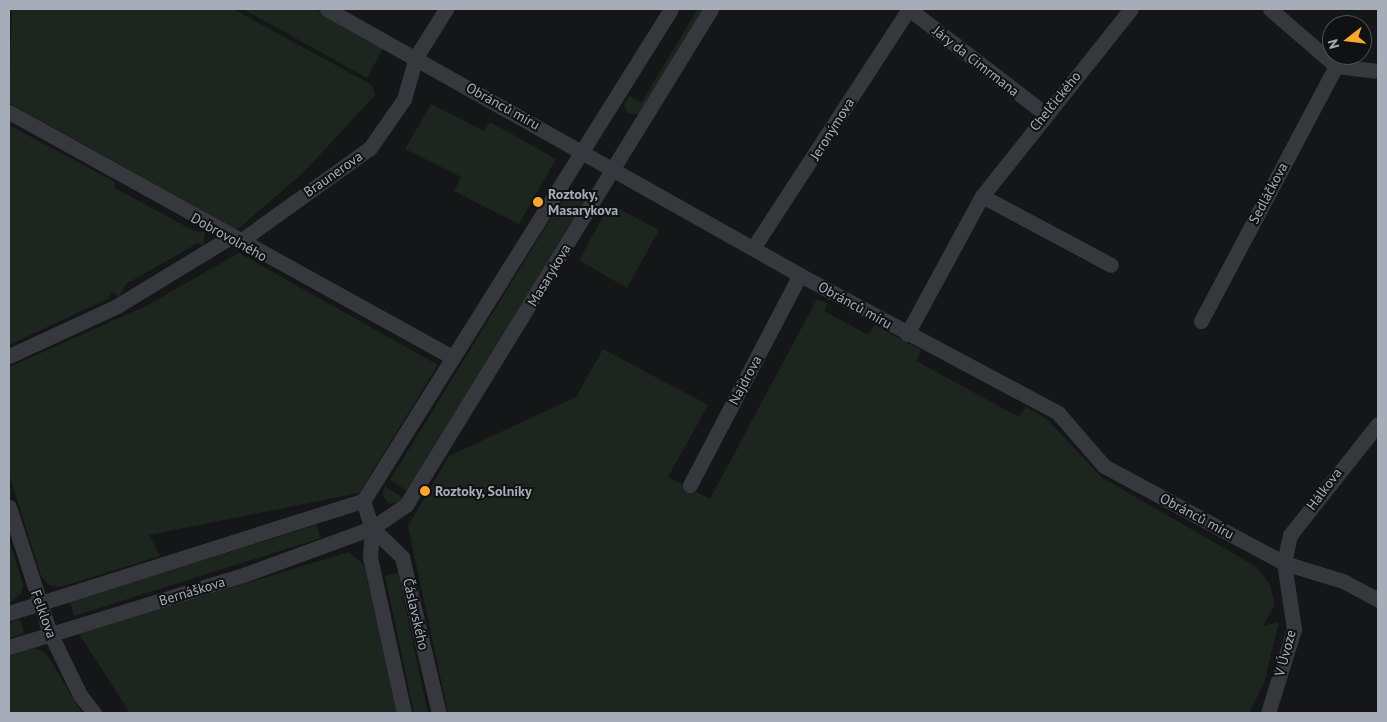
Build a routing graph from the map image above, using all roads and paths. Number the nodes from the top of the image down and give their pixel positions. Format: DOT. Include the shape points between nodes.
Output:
graph roads {
  1 [pos="327,9"];
  2 [pos="446,9"];
  3 [pos="671,9"];
  4 [pos="711,9"];
  5 [pos="909,9"];
  6 [pos="1131,9"];
  7 [pos="1270,9"];
  8 [pos="416,57"];
  9 [pos="1336,66"];
  10 [pos="1378,71"];
  11 [pos="9,112"];
  12 [pos="1044,113"];
  13 [pos="580,149"];
  14 [pos="614,168"];
  15 [pos="982,196"];
  16 [pos="234,240"];
  17 [pos="753,248"];
  18 [pos="1111,265"];
  19 [pos="800,275"];
  20 [pos="1201,321"];
  21 [pos="907,334"];
  22 [pos="9,356"];
  23 [pos="452,357"];
  24 [pos="1378,424"];
  25 [pos="690,485"];
  26 [pos="363,501"];
  27 [pos="9,507"];
  28 [pos="372,528"];
  29 [pos="1284,563"];
  30 [pos="1378,600"];
  31 [pos="40,604"];
  32 [pos="9,613"];
  33 [pos="50,634"];
  34 [pos="9,646"];
  35 [pos="94,713"];
  36 [pos="404,713"];
  37 [pos="440,713"];
  38 [pos="1268,713"];
  1 -- 8 [label="street, Obránců míru"];
  2 -- 8 [label="street, Braunerova"];
  3 -- 13 [label="street"];
  4 -- 14 [label="street, Masarykova"];
  5 -- 12 [label="street, Járy da Cimrmana"];
  5 -- 17 [label="street, Jeronýmova"];
  6 -- 12 [label="street, Chelčického"];
  7 -- 9 [label="street"];
  8 -- 13 [label="street, Obránců míru"];
  8 -- 16 [label="street, Braunerova" via="404,99 370,148"];
  9 -- 10 [label="street"];
  9 -- 20 [label="street, Sedláčkova"];
  11 -- 16 [label="street, Dobrovolného"];
  12 -- 15 [label="street, Chelčického"];
  13 -- 14 [label="street, Obránců míru"];
  13 -- 23 [label="street"];
  14 -- 17 [label="street, Obránců míru"];
  14 -- 28 [label="street, Masarykova" via="406,505"];
  15 -- 18 [label="street"];
  15 -- 21 [label="street, Chelčického"];
  16 -- 22 [label="street, Braunerova" via="117,306"];
  16 -- 23 [label="street, Dobrovolného"];
  17 -- 19 [label="street, Obránců míru"];
  19 -- 21 [label="street, Obránců míru"];
  19 -- 25 [label="street, Najdrova"];
  21 -- 29 [label="street, Obránců míru" via="1058,413 1104,466"];
  23 -- 26 [label="street"];
  24 -- 29 [label="street, Hálkova" via="1290,535"];
  26 -- 28 [label="street, Čáslavského"];
  26 -- 31 [label="street"];
  27 -- 31 [label="street, Felklova"];
  28 -- 33 [label="street, Bernáškova" via="246,574"];
  28 -- 36 [label="street, Čáslavského" via="370,557"];
  28 -- 37 [label="street, Čáslavského" via="402,557"];
  29 -- 30 [label="street, Obránců míru" via="1343,581"];
  29 -- 38 [label="street, V Úvoze" via="1294,629"];
  31 -- 32 [label="street"];
  31 -- 33 [label="street, Felklova"];
  33 -- 34 [label="street, Bernáškova"];
  33 -- 35 [label="street, Felklova"];
}
